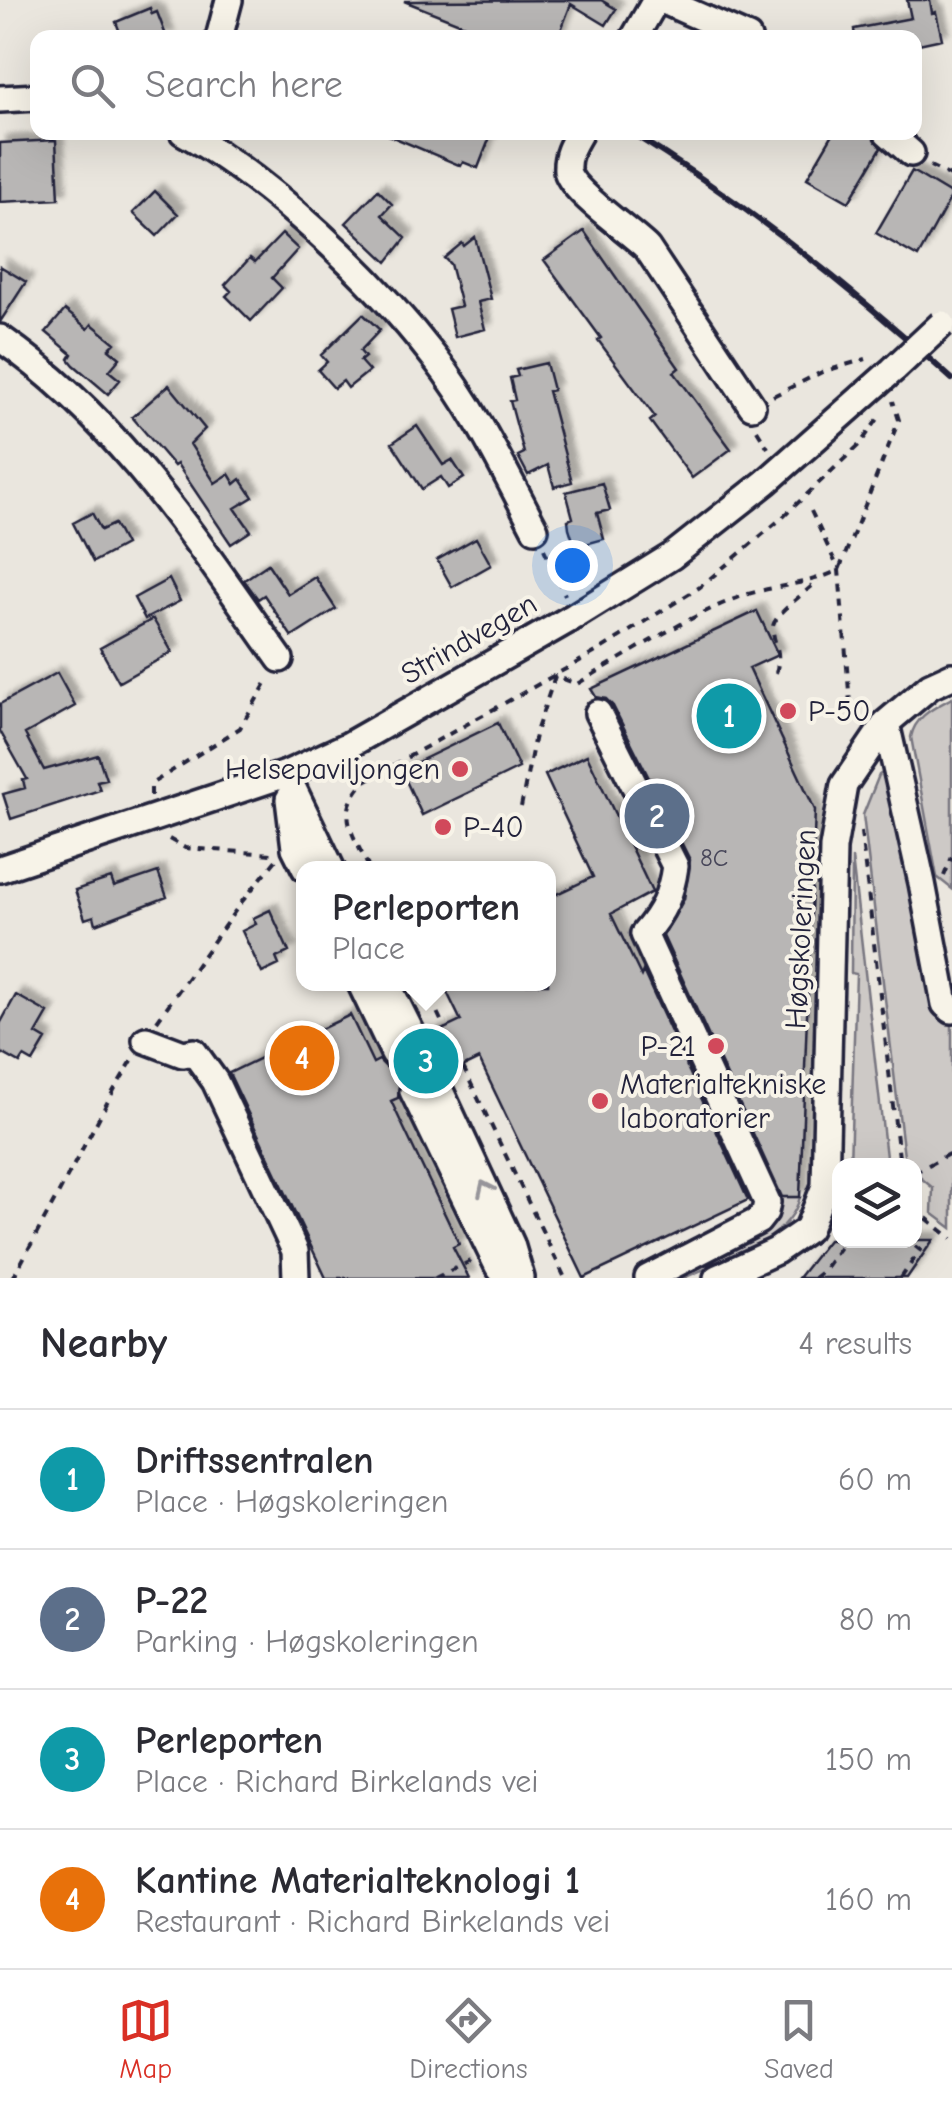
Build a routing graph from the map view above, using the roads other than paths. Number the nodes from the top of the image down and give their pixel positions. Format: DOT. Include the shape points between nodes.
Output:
graph roads {
  1 [pos="230,0"];
  2 [pos="659,0"];
  3 [pos="221,30"];
  4 [pos="639,30"];
  5 [pos="729,30"];
  6 [pos="30,97"];
  7 [pos="0,99"];
  8 [pos="576,140"];
  9 [pos="896,140"];
  10 [pos="214,141"];
  11 [pos="911,153"];
  12 [pos="947,319"];
  13 [pos="0,338"];
  14 [pos="752,406"];
  15 [pos="535,529"];
  16 [pos="280,659"];
  17 [pos="952,676"];
  18 [pos="598,713"];
  19 [pos="886,723"];
  20 [pos="286,774"];
  21 [pos="302,861"];
  22 [pos="328,861"];
  23 [pos="0,869"];
  24 [pos="366,991"];
  25 [pos="389,991"];
  26 [pos="952,1010"];
  27 [pos="146,1040"];
  28 [pos="776,1251"];
  29 [pos="296,1278"];
  30 [pos="508,1278"];
  31 [pos="521,1278"];
  32 [pos="648,1278"];
  33 [pos="717,1278"];
  34 [pos="771,1278"];
  1 -- 3 [label="street"];
  2 -- 4 [label="street"];
  2 -- 5 [label="street"];
  6 -- 7 [label="street"];
  8 -- 14 [label="street" via="567,170 574,186 646,248"];
  9 -- 11 [label="street"];
  10 -- 15 [label="street" via="378,292 435,358 487,437"];
  12 -- 20 [label="street, Strindvegen, bridge" via="766,482 672,556 349,745"];
  13 -- 16 [label="street" via="126,449"];
  17 -- 19 [label="street, Høgskoleringen"];
  18 -- 32 [label="street" via="675,866 672,891 644,934 767,1202 758,1221"];
  19 -- 26 [label="street" via="944,1004"];
  19 -- 28 [label="street, Høgskoleringen" via="844,785 833,848 825,1186 808,1229"];
  20 -- 21 [label="street"];
  20 -- 22 [label="street"];
  20 -- 23 [label="street, Strindvegen"];
  24 -- 25 [label="street" via="405,1048"];
  27 -- 29 [label="street" via="194,1052 215,1081 296,1251"];
  28 -- 33 [label="street, Høgskoleringen"];
  28 -- 34 [label="street"];
  31 -- 30 [label="street, one-way" via="510,1244 424,1086"];
}
